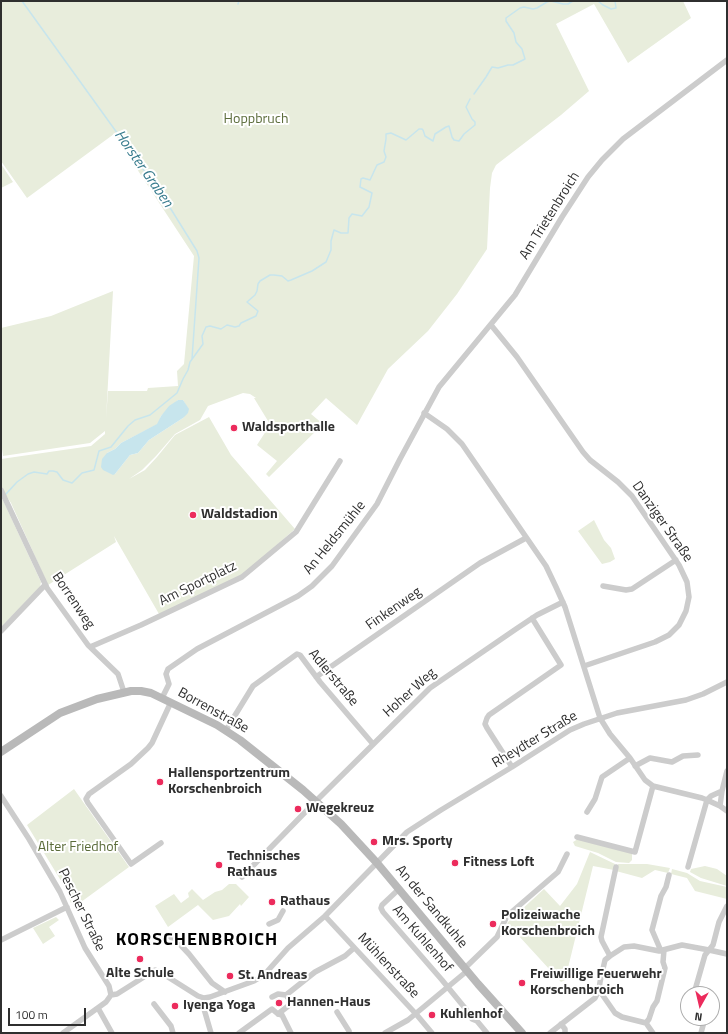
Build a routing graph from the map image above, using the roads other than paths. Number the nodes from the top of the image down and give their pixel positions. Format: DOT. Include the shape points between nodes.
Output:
graph roads {
  1 [pos="727,60"];
  2 [pos="492,324"];
  3 [pos="424,413"];
  4 [pos="340,461"];
  5 [pos="3,494"];
  6 [pos="526,538"];
  7 [pos="676,560"];
  8 [pos="45,585"];
  9 [pos="603,586"];
  10 [pos="562,602"];
  11 [pos="532,618"];
  12 [pos="1,631"];
  13 [pos="90,647"];
  14 [pos="584,666"];
  15 [pos="316,677"];
  16 [pos="727,682"];
  17 [pos="124,692"];
  18 [pos="162,698"];
  19 [pos="171,702"];
  20 [pos="600,718"];
  21 [pos="226,730"];
  22 [pos="374,744"];
  23 [pos="1,752"];
  24 [pos="698,755"];
  25 [pos="630,758"];
  26 [pos="636,766"];
  27 [pos="512,767"];
  28 [pos="727,771"];
  29 [pos="653,786"];
  30 [pos="722,791"];
  31 [pos="1,796"];
  32 [pos="707,800"];
  33 [pos="316,801"];
  34 [pos="720,806"];
  35 [pos="727,811"];
  36 [pos="587,812"];
  37 [pos="577,837"];
  38 [pos="161,843"];
  39 [pos="567,854"];
  40 [pos="377,862"];
  41 [pos="616,867"];
  42 [pos="688,867"];
  43 [pos="669,874"];
  44 [pos="242,877"];
  45 [pos="399,889"];
  46 [pos="727,906"];
  47 [pos="67,907"];
  48 [pos="283,911"];
  49 [pos="325,916"];
  50 [pos="269,924"];
  51 [pos="170,938"];
  52 [pos="1,940"];
  53 [pos="354,948"];
  54 [pos="663,950"];
  55 [pos="709,950"];
  56 [pos="727,954"];
  57 [pos="610,956"];
  58 [pos="466,969"];
  59 [pos="697,986"];
  60 [pos="448,987"];
  61 [pos="599,990"];
  62 [pos="225,992"];
  63 [pos="111,995"];
  64 [pos="286,995"];
  65 [pos="272,997"];
  66 [pos="204,998"];
  67 [pos="154,1004"];
  68 [pos="98,1008"];
  69 [pos="337,1012"];
  70 [pos="278,1014"];
  71 [pos="416,1014"];
  72 [pos="646,1023"];
  73 [pos="561,1024"];
  74 [pos="516,1029"];
  75 [pos="349,1031"];
  76 [pos="63,1033"];
  77 [pos="112,1033"];
  78 [pos="173,1033"];
  79 [pos="211,1033"];
  80 [pos="239,1033"];
  81 [pos="292,1033"];
  82 [pos="385,1033"];
  83 [pos="432,1033"];
  84 [pos="487,1033"];
  85 [pos="522,1033"];
  86 [pos="550,1033"];
  87 [pos="565,1033"];
  88 [pos="653,1033"];
  1 -- 2 [label="street, Am Trietenbroich" via="627,136 599,163 582,185 518,290"];
  2 -- 3 [label="street, Am Trietenbroich" via="444,379"];
  2 -- 7 [label="street, Danziger Straße" via="583,452 627,490"];
  3 -- 6 [label="street" via="447,429 462,444"];
  3 -- 18 [label="street, An Heldsmühle" via="377,504 325,573 295,599 198,649 168,669 165,673 169,684"];
  4 -- 13 [label="street, Am Sportplatz" via="296,532 242,577"];
  5 -- 8 [label="street, Borrenweg"];
  6 -- 10 [label="street" via="549,572"];
  6 -- 15 [label="street, Finkenweg" via="486,560"];
  7 -- 9 [label="street" via="632,589"];
  7 -- 14 [label="street, Danziger Straße" via="686,577 689,593 685,614 676,628 661,640"];
  8 -- 12 [label="street"];
  8 -- 13 [label="street, Borrenweg"];
  10 -- 11 [label="street, Hoher Weg"];
  10 -- 14 [label="street"];
  11 -- 22 [label="street, Hoher Weg" via="435,684"];
  11 -- 27 [label="street" via="561,665 487,718 487,728"];
  13 -- 17 [label="street, Borrenweg" via="120,677"];
  14 -- 20 [label="street"];
  15 -- 21 [label="street, Adlerstraße" via="300,655 296,654 253,686"];
  15 -- 22 [label="street, Adlerstraße"];
  16 -- 20 [label="street, Rheydter Straße" via="682,702"];
  17 -- 18 [label="main road, Borrenstraße" via="147,692"];
  17 -- 23 [label="main road, Borrenstraße" via="60,713"];
  18 -- 19 [label="main road, Borrenstraße"];
  19 -- 21 [label="main road, Borrenstraße"];
  19 -- 38 [label="street" via="148,748 86,798 131,864"];
  20 -- 25 [label="street"];
  20 -- 27 [label="street, Rheydter Straße" via="573,729"];
  21 -- 33 [label="main road, Borrenstraße"];
  22 -- 33 [label="street, Hoher Weg"];
  24 -- 26 [label="street" via="683,756 672,762 650,758"];
  25 -- 26 [label="street"];
  25 -- 36 [label="street" via="601,778 595,799"];
  26 -- 29 [label="street" via="645,780"];
  27 -- 40 [label="street, Rheydter Straße" via="412,829"];
  28 -- 30 [label="street"];
  29 -- 32 [label="street"];
  29 -- 37 [label="street" via="635,852"];
  30 -- 32 [label="street"];
  30 -- 34 [label="street"];
  31 -- 47 [label="street, Pescher Straße" via="50,873"];
  32 -- 34 [label="street"];
  32 -- 42 [label="street"];
  33 -- 40 [label="main road, Borrenstraße"];
  33 -- 44 [label="street, Hoher Weg"];
  34 -- 35 [label="street"];
  39 -- 58 [label="street, An der Sandkuhle" via="556,874 508,916 497,937"];
  40 -- 45 [label="main road, An der Sandkuhle"];
  40 -- 49 [label="street, Rheydter Straße"];
  41 -- 57 [label="street" via="602,937"];
  43 -- 54 [label="street" via="652,930"];
  45 -- 58 [label="main road, An der Sandkuhle"];
  45 -- 60 [label="street, Am Kuhlenhof" via="382,904 382,911"];
  46 -- 55 [label="street"];
  47 -- 52 [label="street"];
  47 -- 63 [label="street, Pescher Straße" via="84,948 110,988"];
  48 -- 50 [label="street" via="278,920"];
  49 -- 53 [label="street, Mühlenstraße"];
  49 -- 62 [label="street, Rheydter Straße" via="288,948 262,976 251,983"];
  51 -- 62 [label="street" via="189,954 212,983"];
  53 -- 64 [label="street" via="315,972"];
  53 -- 71 [label="street, Mühlenstraße"];
  54 -- 55 [label="street" via="682,945"];
  54 -- 57 [label="street" via="629,946"];
  54 -- 72 [label="street" via="665,968 657,1001"];
  55 -- 56 [label="street"];
  55 -- 59 [label="street" via="705,955"];
  57 -- 61 [label="street" via="604,964"];
  58 -- 60 [label="street, Am Kuhlenhof"];
  58 -- 74 [label="main road, An der Sandkuhle"];
  60 -- 71 [label="street, Am Kuhlenhof"];
  60 -- 84 [label="street, Am Kuhlenhof" via="472,1019"];
  61 -- 72 [label="street" via="616,1014"];
  61 -- 73 [label="street" via="595,998"];
  62 -- 66 [label="street, Rheydter Straße"];
  63 -- 66 [label="street" via="155,970"];
  63 -- 68 [label="street"];
  64 -- 65 [label="street" via="278,994"];
  64 -- 70 [label="street" via="292,1003"];
  66 -- 79 [label="street" via="204,1009"];
  67 -- 78 [label="street" via="171,1026"];
  68 -- 76 [label="street"];
  68 -- 77 [label="street"];
  69 -- 75 [label="street"];
  70 -- 80 [label="street" via="272,1009"];
  70 -- 81 [label="street" via="282,1015"];
  71 -- 82 [label="street, Am Kuhlenhof"];
  71 -- 83 [label="street, Mühlenstraße"];
  72 -- 88 [label="street"];
  73 -- 86 [label="street"];
  73 -- 87 [label="street"];
  74 -- 85 [label="main road, An der Sandkuhle"];
}
